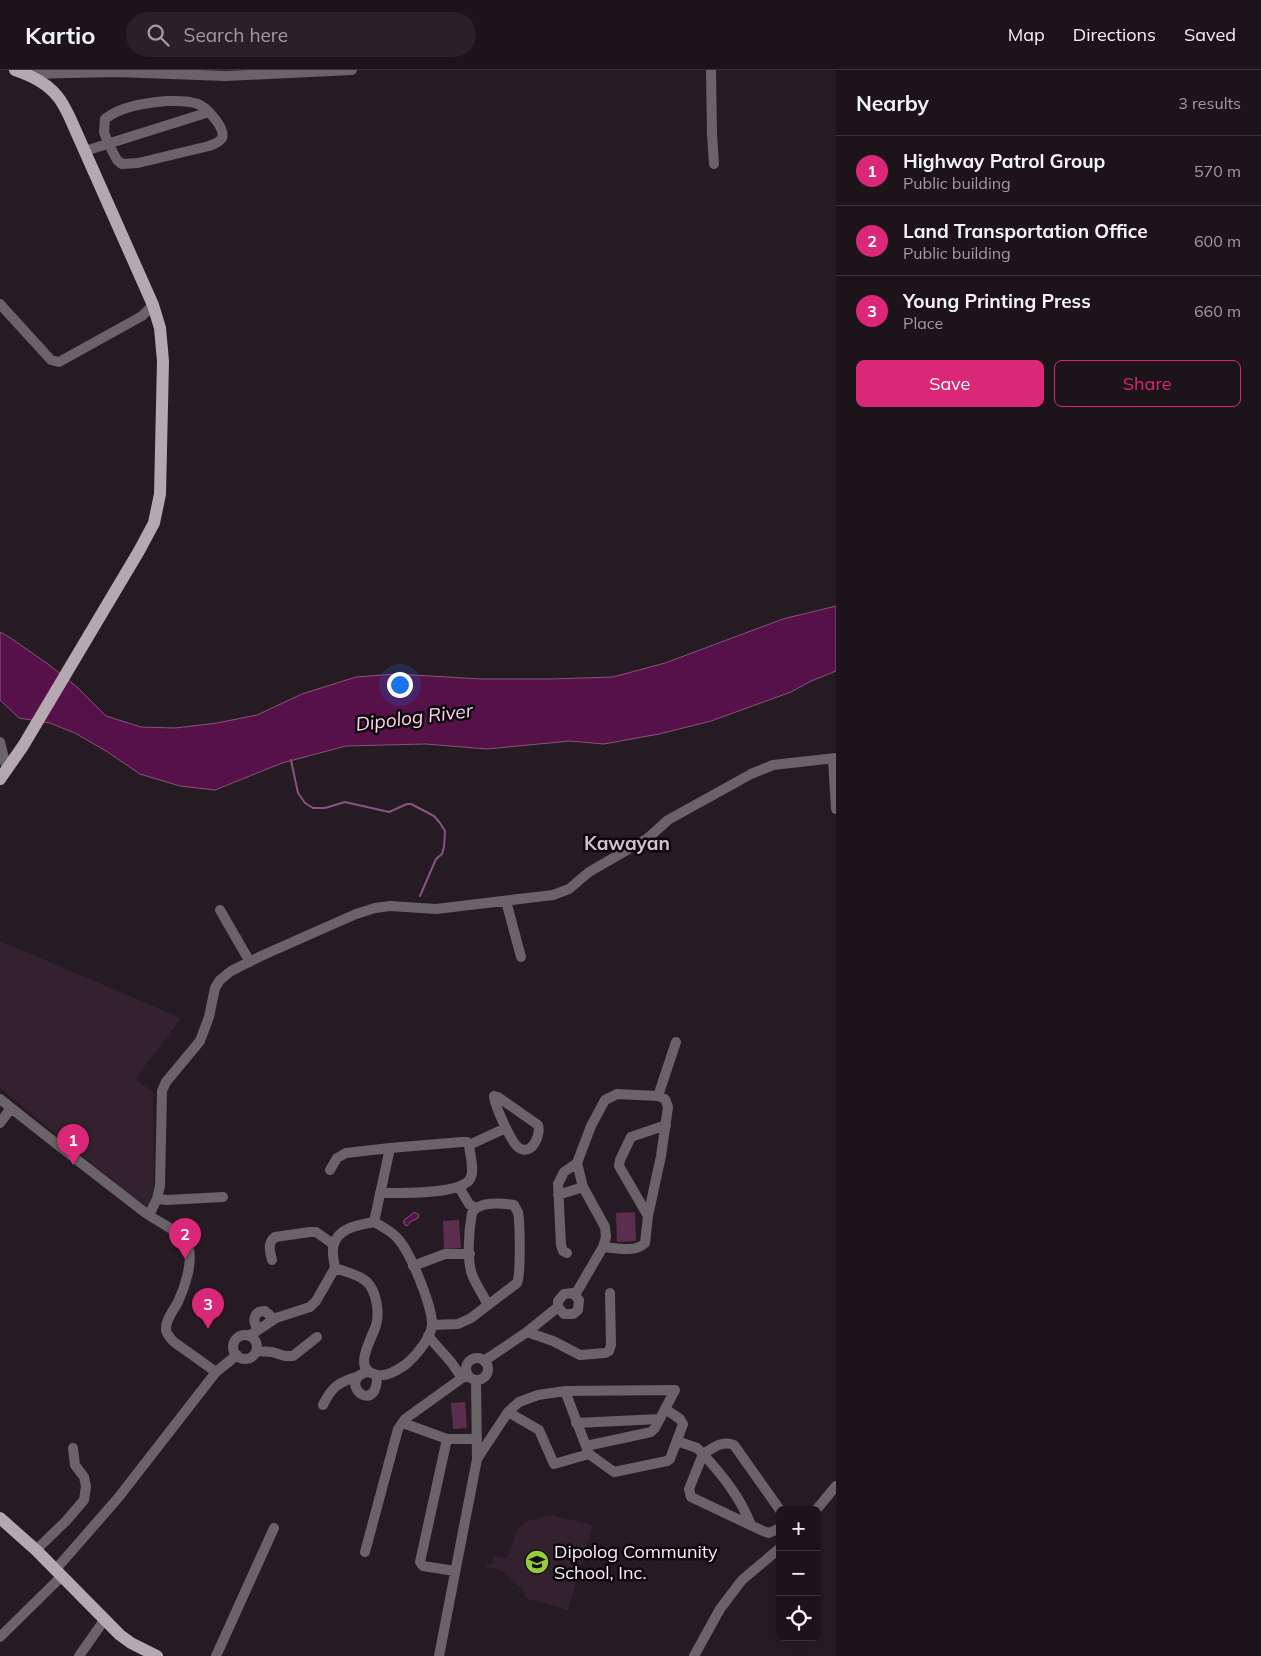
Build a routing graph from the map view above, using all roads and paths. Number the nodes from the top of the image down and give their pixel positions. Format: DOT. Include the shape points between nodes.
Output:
graph roads {
  1 [pos="352,70"];
  2 [pos="711,70"];
  3 [pos="20,72"];
  4 [pos="209,112"];
  5 [pos="108,143"];
  6 [pos="85,151"];
  7 [pos="714,164"];
  8 [pos="0,304"];
  9 [pos="153,305"];
  10 [pos="0,742"];
  11 [pos="834,758"];
  12 [pos="4,775"];
  13 [pos="836,808"];
  14 [pos="506,901"];
  15 [pos="220,910"];
  16 [pos="520,957"];
  17 [pos="250,962"];
  18 [pos="676,1042"];
  19 [pos="658,1096"];
  20 [pos="0,1099"];
  21 [pos="11,1108"];
  22 [pos="0,1124"];
  23 [pos="666,1125"];
  24 [pos="506,1128"];
  25 [pos="469,1145"];
  26 [pos="390,1148"];
  27 [pos="577,1163"];
  28 [pos="330,1170"];
  29 [pos="460,1186"];
  30 [pos="583,1187"];
  31 [pos="380,1193"];
  32 [pos="558,1195"];
  33 [pos="223,1197"];
  34 [pos="157,1199"];
  35 [pos="475,1208"];
  36 [pos="149,1215"];
  37 [pos="648,1216"];
  38 [pos="374,1222"];
  39 [pos="333,1244"];
  40 [pos="602,1247"];
  41 [pos="567,1253"];
  42 [pos="470,1254"];
  43 [pos="272,1260"];
  44 [pos="413,1266"];
  45 [pos="336,1268"];
  46 [pos="610,1292"];
  47 [pos="575,1295"];
  48 [pos="488,1305"];
  49 [pos="558,1307"];
  50 [pos="274,1319"];
  51 [pos="432,1325"];
  52 [pos="527,1332"];
  53 [pos="254,1333"];
  54 [pos="428,1336"];
  55 [pos="317,1337"];
  56 [pos="256,1351"];
  57 [pos="235,1353"];
  58 [pos="484,1361"];
  59 [pos="214,1370"];
  60 [pos="368,1374"];
  61 [pos="469,1378"];
  62 [pos="565,1391"];
  63 [pos="322,1404"];
  64 [pos="508,1412"];
  65 [pos="662,1414"];
  66 [pos="576,1422"];
  67 [pos="403,1423"];
  68 [pos="477,1439"];
  69 [pos="447,1440"];
  70 [pos="677,1441"];
  71 [pos="74,1448"];
  72 [pos="588,1450"];
  73 [pos="704,1454"];
  74 [pos="477,1459"];
  75 [pos="836,1486"];
  76 [pos="777,1506"];
  77 [pos="819,1506"];
  78 [pos="0,1518"];
  79 [pos="751,1525"];
  80 [pos="274,1528"];
  81 [pos="776,1530"];
  82 [pos="36,1550"];
  83 [pos="776,1551"];
  84 [pos="365,1552"];
  85 [pos="455,1571"];
  86 [pos="59,1573"];
  87 [pos="105,1619"];
  88 [pos="0,1637"];
  89 [pos="79,1656"];
  90 [pos="157,1656"];
  91 [pos="216,1656"];
  92 [pos="439,1656"];
  93 [pos="694,1656"];
  1 -- 3 [label="street" via="226,76"];
  2 -- 7 [label="street"];
  3 -- 6 [label="main road" via="59,98"];
  4 -- 5 [label="street"];
  4 -- 5 [label="street" via="199,104 187,101 148,102 121,110 105,119 104,132"];
  4 -- 5 [label="street" via="222,134 217,143 209,146 122,164"];
  5 -- 6 [label="street"];
  6 -- 9 [label="main road"];
  8 -- 9 [label="street" via="51,360 59,362 142,316"];
  9 -- 12 [label="main road" via="160,328 163,361 160,494 154,523"];
  10 -- 12 [label="street"];
  11 -- 13 [label="street"];
  11 -- 14 [label="street" via="773,765 750,774 668,820 648,838 588,872 563,893"];
  14 -- 16 [label="street"];
  14 -- 17 [label="street" via="436,909 376,908"];
  15 -- 17 [label="street"];
  17 -- 34 [label="street" via="220,980 200,1041 162,1091"];
  18 -- 19 [label="street"];
  19 -- 23 [label="street" via="667,1102"];
  19 -- 27 [label="street" via="617,1094 605,1100"];
  20 -- 21 [label="street"];
  21 -- 22 [label="street"];
  21 -- 36 [label="street"];
  23 -- 37 [label="street"];
  23 -- 37 [label="street" via="631,1137 620,1160 621,1172"];
  24 -- 24 [label="street" via="494,1099 494,1096 538,1125 540,1130 531,1147 521,1150"];
  24 -- 25 [label="street"];
  25 -- 26 [label="street" via="462,1142"];
  25 -- 29 [label="street" via="472,1171 470,1179"];
  26 -- 28 [label="street" via="346,1153 337,1158"];
  26 -- 31 [label="street"];
  27 -- 30 [label="street"];
  27 -- 32 [label="street" via="560,1177"];
  29 -- 31 [label="street" via="419,1194"];
  29 -- 35 [label="street" via="469,1204"];
  30 -- 32 [label="street"];
  30 -- 40 [label="street" via="605,1227"];
  31 -- 38 [label="street"];
  32 -- 41 [label="street" via="561,1245"];
  33 -- 34 [label="street"];
  34 -- 36 [label="street"];
  35 -- 42 [label="street" via="471,1218"];
  35 -- 48 [label="street" via="506,1204 514,1205 518,1212 520,1277 517,1283"];
  36 -- 59 [label="street" via="180,1236 190,1253 184,1286 167,1322 169,1337"];
  37 -- 40 [label="street" via="642,1246"];
  38 -- 39 [label="street" via="346,1230"];
  38 -- 44 [label="street" via="399,1240"];
  39 -- 43 [label="street" via="316,1232 275,1237 269,1246"];
  39 -- 45 [label="street"];
  40 -- 47 [label="street"];
  42 -- 44 [label="street" via="445,1254"];
  42 -- 48 [label="street" via="470,1269"];
  44 -- 51 [label="street"];
  45 -- 50 [label="street" via="310,1306"];
  45 -- 60 [label="street" via="366,1281 374,1294 378,1316 364,1358"];
  46 -- 52 [label="street" via="611,1345 605,1353 577,1354 561,1344"];
  47 -- 49 [label="street" via="566,1293 561,1296"];
  47 -- 49 [label="street" via="580,1304 575,1312 564,1314"];
  48 -- 51 [label="street" via="458,1324"];
  49 -- 52 [label="street"];
  50 -- 53 [label="street"];
  50 -- 53 [label="street" via="265,1310 258,1312 254,1316"];
  51 -- 54 [label="street"];
  52 -- 58 [label="street"];
  53 -- 56 [label="street"];
  53 -- 57 [label="street" via="237,1338"];
  54 -- 60 [label="street" via="410,1361 390,1374"];
  54 -- 61 [label="street"];
  55 -- 56 [label="street" via="293,1356"];
  56 -- 57 [label="street" via="247,1358"];
  57 -- 59 [label="street"];
  58 -- 61 [label="street" via="488,1369 486,1374 482,1378"];
  58 -- 61 [label="street" via="478,1358 469,1361 466,1367"];
  59 -- 86 [label="street"];
  60 -- 63 [label="street" via="335,1385"];
  61 -- 67 [label="street"];
  61 -- 68 [label="street"];
  62 -- 64 [label="street" via="519,1402"];
  62 -- 65 [label="street" via="675,1389"];
  62 -- 66 [label="street"];
  64 -- 72 [label="street" via="539,1430 554,1464"];
  64 -- 74 [label="street"];
  65 -- 66 [label="street"];
  65 -- 70 [label="street" via="682,1421"];
  65 -- 72 [label="street" via="651,1432"];
  66 -- 72 [label="street"];
  67 -- 69 [label="street"];
  67 -- 84 [label="street" via="396,1435"];
  68 -- 69 [label="street"];
  68 -- 74 [label="street"];
  69 -- 85 [label="street" via="420,1562 423,1566"];
  70 -- 72 [label="street" via="668,1461 616,1473"];
  70 -- 73 [label="street"];
  71 -- 82 [label="street" via="75,1465 86,1486 84,1500"];
  73 -- 76 [label="street" via="723,1443 734,1445"];
  73 -- 79 [label="street" via="731,1487"];
  73 -- 79 [label="street" via="689,1490 691,1496"];
  74 -- 85 [label="street"];
  75 -- 77 [label="street"];
  78 -- 82 [label="main road"];
  79 -- 81 [label="street" via="769,1533"];
  80 -- 91 [label="street"];
  82 -- 86 [label="main road"];
  83 -- 93 [label="street" via="742,1580 720,1609"];
  85 -- 92 [label="street"];
  86 -- 87 [label="main road"];
  86 -- 88 [label="street"];
  87 -- 89 [label="street"];
  87 -- 90 [label="main road" via="131,1643"];
}
